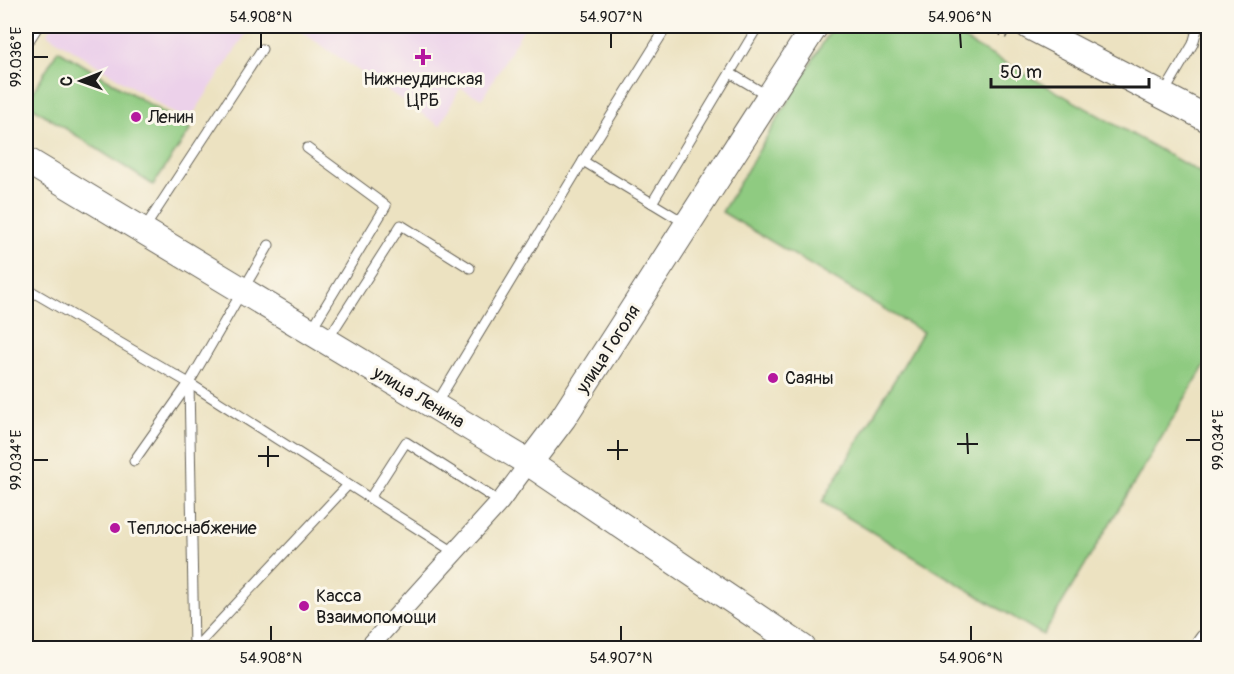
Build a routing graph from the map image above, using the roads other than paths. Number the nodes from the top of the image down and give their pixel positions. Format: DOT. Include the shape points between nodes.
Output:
graph roads {
  1 [pos="33,26"];
  2 [pos="667,26"];
  3 [pos="758,26"];
  4 [pos="815,26"];
  5 [pos="1029,26"];
  6 [pos="1198,26"];
  7 [pos="26,37"];
  8 [pos="262,49"];
  9 [pos="730,73"];
  10 [pos="1163,95"];
  11 [pos="770,96"];
  12 [pos="1209,119"];
  13 [pos="307,148"];
  14 [pos="26,160"];
  15 [pos="583,161"];
  16 [pos="652,203"];
  17 [pos="687,225"];
  18 [pos="143,231"];
  19 [pos="269,245"];
  20 [pos="470,268"];
  21 [pos="26,288"];
  22 [pos="243,291"];
  23 [pos="318,336"];
  24 [pos="189,384"];
  25 [pos="435,406"];
  26 [pos="134,461"];
  27 [pos="529,463"];
  28 [pos="348,485"];
  29 [pos="370,498"];
  30 [pos="500,502"];
  31 [pos="454,552"];
  32 [pos="1209,641"];
  33 [pos="195,648"];
  34 [pos="368,648"];
  35 [pos="803,648"];
  36 [pos="1203,648"];
  1 -- 7 [label="street"];
  2 -- 15 [label="lane"];
  3 -- 9 [label="lane"];
  4 -- 11 [label="street, улица Гоголя"];
  5 -- 10 [label="street"];
  6 -- 10 [label="lane" via="1193,44"];
  8 -- 18 [label="lane"];
  9 -- 11 [label="lane"];
  9 -- 16 [label="lane"];
  10 -- 12 [label="street"];
  11 -- 17 [label="street, улица Гоголя"];
  13 -- 23 [label="lane" via="386,206"];
  14 -- 18 [label="street, улица Ленина"];
  15 -- 16 [label="lane"];
  15 -- 25 [label="lane"];
  16 -- 17 [label="lane"];
  17 -- 27 [label="street, улица Гоголя" via="563,418"];
  18 -- 22 [label="street, улица Ленина"];
  19 -- 22 [label="lane"];
  20 -- 23 [label="lane" via="400,225"];
  21 -- 24 [label="lane"];
  22 -- 23 [label="street, улица Ленина"];
  22 -- 24 [label="lane"];
  23 -- 25 [label="street, улица Ленина"];
  24 -- 26 [label="lane"];
  24 -- 28 [label="lane"];
  24 -- 33 [label="lane"];
  25 -- 27 [label="street, улица Ленина"];
  27 -- 30 [label="street, улица Гоголя"];
  27 -- 35 [label="street, улица Ленина"];
  28 -- 29 [label="lane"];
  28 -- 33 [label="lane"];
  29 -- 30 [label="lane" via="406,442"];
  29 -- 31 [label="lane"];
  30 -- 31 [label="street, улица Гоголя"];
  31 -- 34 [label="street, улица Гоголя"];
  32 -- 36 [label="street"];
}
